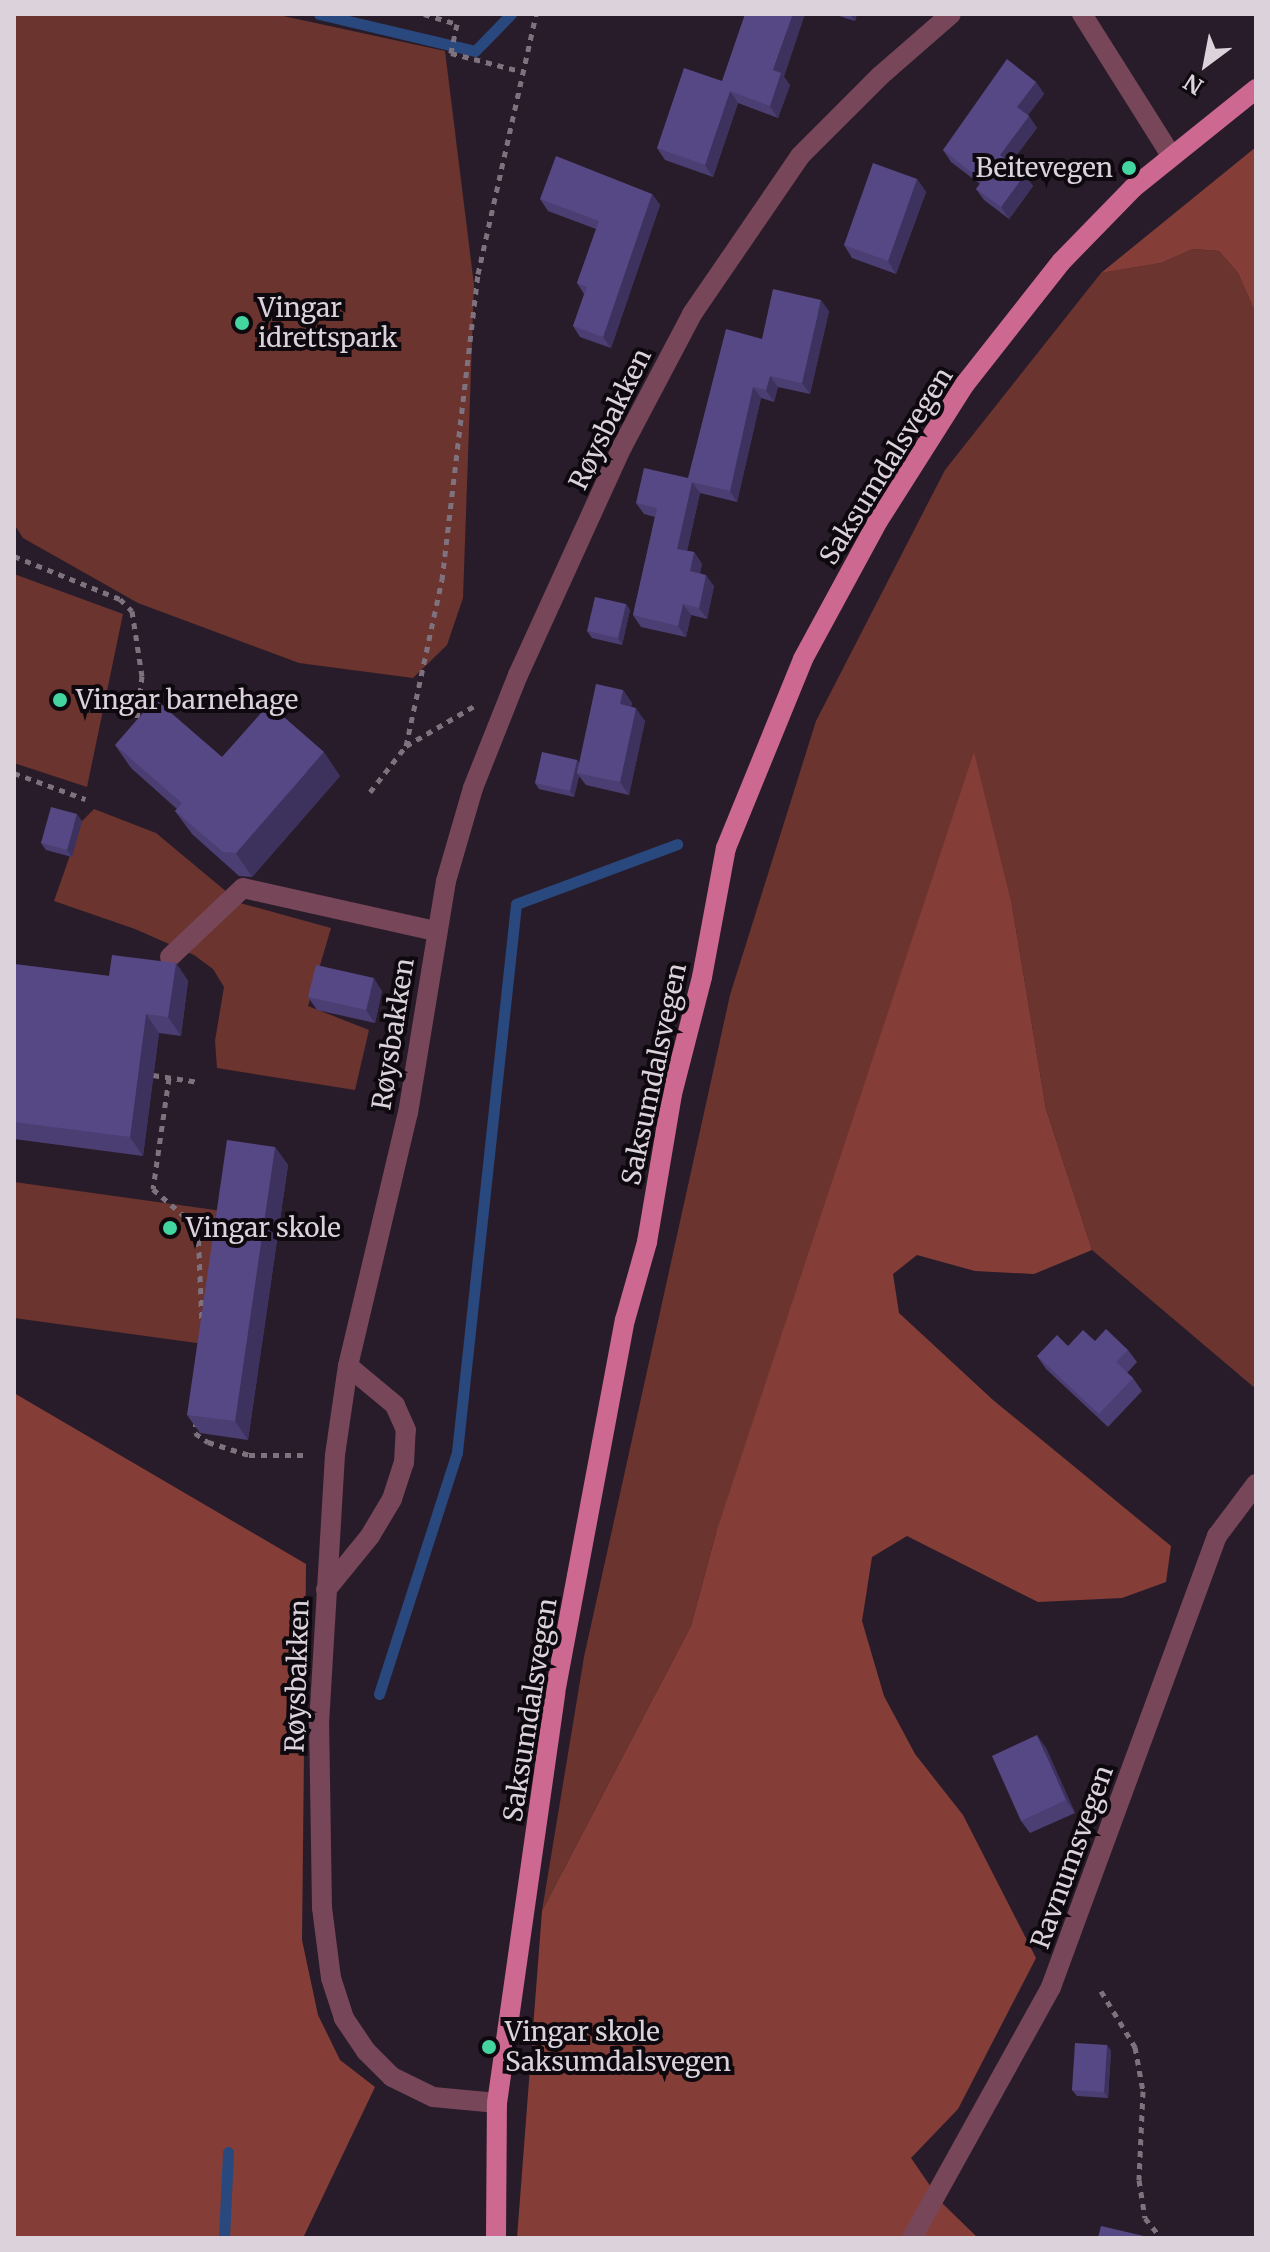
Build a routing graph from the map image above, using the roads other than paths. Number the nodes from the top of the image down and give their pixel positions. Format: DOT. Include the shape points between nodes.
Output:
graph roads {
  1 [pos="951,14"];
  2 [pos="1082,14"];
  3 [pos="1256,89"];
  4 [pos="1170,154"];
  5 [pos="435,931"];
  6 [pos="170,957"];
  7 [pos="348,1366"];
  8 [pos="1256,1484"];
  9 [pos="326,1590"];
  10 [pos="497,2103"];
  11 [pos="496,2238"];
  12 [pos="912,2238"];
  1 -- 5 [label="street, Røysbakken" via="800,156 692,314 622,447 473,788"];
  2 -- 4 [label="street"];
  3 -- 4 [label="main road, Saksumdalsvegen"];
  4 -- 10 [label="main road, Saksumdalsvegen" via="1061,262 920,451 803,659 726,848 581,1541 535,1853 514,1956"];
  5 -- 6 [label="street" via="243,888"];
  5 -- 7 [label="street, Røysbakken" via="408,1113"];
  7 -- 9 [label="street, Røysbakken" via="335,1455"];
  7 -- 9 [label="street" via="395,1405 406,1430 404,1463 392,1499 370,1536"];
  8 -- 12 [label="street, Ravnumsvegen" via="1217,1536 1051,1987"];
  9 -- 10 [label="street, Røysbakken" via="319,1724 322,1908 331,1978 344,2018 392,2077 433,2097"];
  10 -- 11 [label="main road, Saksumdalsvegen"];
}
